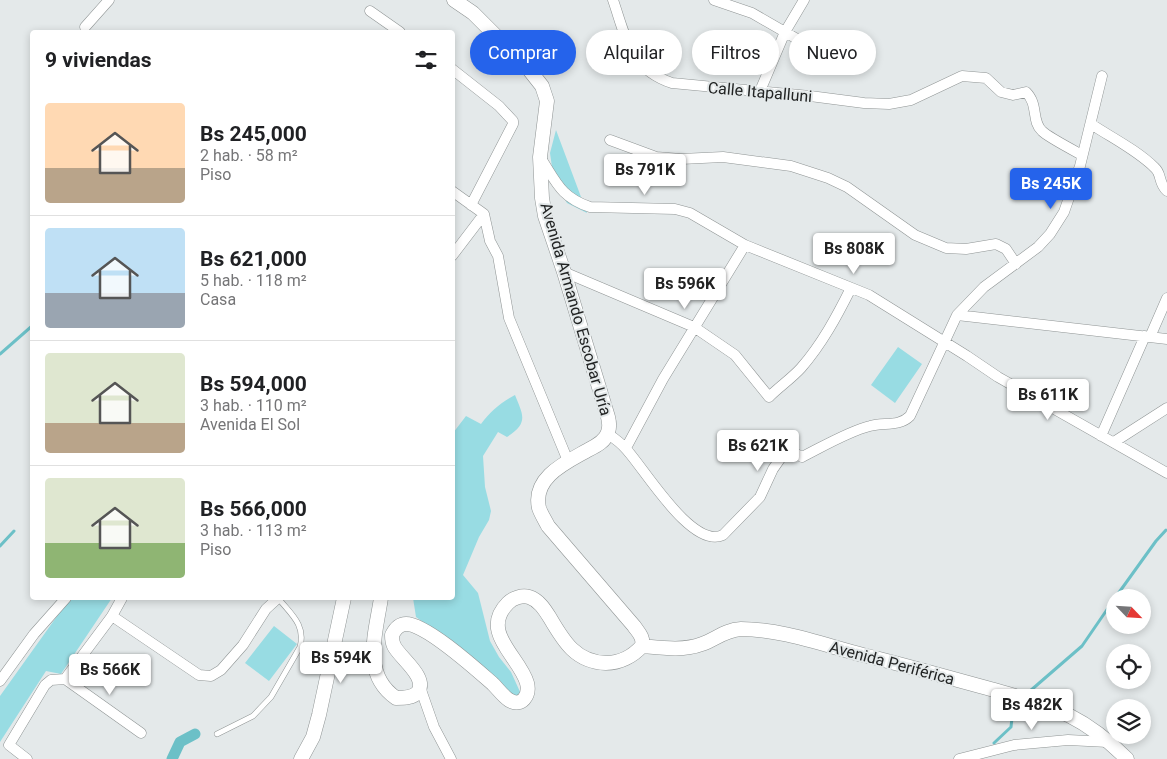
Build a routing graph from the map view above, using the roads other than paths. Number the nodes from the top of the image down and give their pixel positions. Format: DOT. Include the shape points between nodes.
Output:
graph roads {
  1 [pos="109,0"];
  2 [pos="454,0"];
  3 [pos="613,0"];
  4 [pos="714,0"];
  5 [pos="804,0"];
  6 [pos="370,12"];
  7 [pos="85,27"];
  8 [pos="397,30"];
  9 [pos="785,32"];
  10 [pos="789,34"];
  11 [pos="455,72"];
  12 [pos="1102,76"];
  13 [pos="760,90"];
  14 [pos="1091,124"];
  15 [pos="610,140"];
  16 [pos="1082,155"];
  17 [pos="540,156"];
  18 [pos="1167,191"];
  19 [pos="455,193"];
  20 [pos="471,205"];
  21 [pos="484,214"];
  22 [pos="745,244"];
  23 [pos="455,252"];
  24 [pos="1016,264"];
  25 [pos="564,272"];
  26 [pos="851,288"];
  27 [pos="1167,298"];
  28 [pos="957,315"];
  29 [pos="694,327"];
  30 [pos="1148,336"];
  31 [pos="1167,339"];
  32 [pos="945,342"];
  33 [pos="1167,408"];
  34 [pos="608,434"];
  35 [pos="1101,436"];
  36 [pos="1114,442"];
  37 [pos="626,448"];
  38 [pos="568,461"];
  39 [pos="1167,473"];
  40 [pos="64,600"];
  41 [pos="121,600"];
  42 [pos="276,600"];
  43 [pos="280,600"];
  44 [pos="344,600"];
  45 [pos="381,600"];
  46 [pos="112,616"];
  47 [pos="642,646"];
  48 [pos="65,679"];
  49 [pos="0,681"];
  50 [pos="420,687"];
  51 [pos="141,734"];
  52 [pos="217,734"];
  53 [pos="1106,740"];
  54 [pos="1106,742"];
  55 [pos="4,743"];
  56 [pos="1111,744"];
  57 [pos="27,759"];
  58 [pos="301,759"];
  59 [pos="450,759"];
  60 [pos="960,759"];
  61 [pos="1127,759"];
  1 -- 7 [label="street"];
  2 -- 17 [label="main road, Avenida Armando Escobar Uría" via="473,14 542,86 547,101"];
  3 -- 13 [label="street, Calle Itapalluni" via="636,58 642,67 658,78 687,85"];
  4 -- 9 [label="street" via="752,13"];
  5 -- 9 [label="street"];
  6 -- 8 [label="street"];
  9 -- 10 [label="street"];
  9 -- 13 [label="street"];
  11 -- 20 [label="street" via="513,121"];
  12 -- 14 [label="street"];
  13 -- 16 [label="street, Calle Itapalluni" via="889,104 911,100 962,76 986,78 1001,92 1012,95 1026,92 1032,98 1041,131"];
  14 -- 16 [label="street"];
  14 -- 18 [label="street" via="1158,170 1161,186"];
  15 -- 24 [label="street" via="656,157 723,157 791,166 846,187 916,235 946,248 966,249 996,244 1006,249"];
  16 -- 24 [label="street" via="1064,212 1050,234"];
  17 -- 22 [label="street" via="567,196 577,202 590,207 676,209 703,219"];
  17 -- 25 [label="main road, Avenida Armando Escobar Uría" via="545,216"];
  19 -- 20 [label="street"];
  20 -- 21 [label="street"];
  21 -- 23 [label="street"];
  21 -- 38 [label="street" via="490,241 498,256 509,318"];
  22 -- 26 [label="street"];
  22 -- 29 [label="street"];
  24 -- 28 [label="street" via="984,288"];
  25 -- 29 [label="street"];
  25 -- 34 [label="main road, Avenida Armando Escobar Uría" via="608,416"];
  26 -- 29 [label="street" via="821,342 800,369 768,397 735,355"];
  26 -- 32 [label="street" via="869,294"];
  27 -- 30 [label="street"];
  28 -- 30 [label="street"];
  28 -- 32 [label="street"];
  29 -- 37 [label="street"];
  30 -- 31 [label="street"];
  30 -- 35 [label="street"];
  32 -- 35 [label="street" via="998,377"];
  32 -- 37 [label="street" via="905,421 870,426 802,457 787,449 760,497 717,538 704,535 674,511"];
  33 -- 36 [label="street"];
  34 -- 37 [label="street"];
  34 -- 38 [label="main road, Avenida Armando Escobar Uría" via="599,444"];
  35 -- 36 [label="street"];
  36 -- 39 [label="street"];
  38 -- 47 [label="main road, Avenida Armando Escobar Uría" via="557,467 542,486 539,508 548,526 637,630"];
  40 -- 49 [label="street" via="34,634"];
  41 -- 46 [label="street"];
  42 -- 46 [label="street" via="266,609 243,645 221,670 211,676 199,675"];
  43 -- 52 [label="lane" via="302,630 300,648 271,697 253,716"];
  44 -- 58 [label="main road" via="319,715 313,737"];
  45 -- 50 [label="main road" via="373,642 373,658 379,676 388,692 396,698 411,697"];
  46 -- 48 [label="street"];
  47 -- 50 [label="main road" via="635,654 613,663 594,662 577,654 540,605 527,596 521,596 511,600 498,618 503,645 527,683 527,698 521,702 507,699 449,647 413,625 404,624 397,627 392,635 392,644 420,679"];
  47 -- 53 [label="main road, Avenida Periférica" via="686,649 738,629 790,636 1020,698 1068,715"];
  48 -- 51 [label="street"];
  48 -- 55 [label="street" via="51,680 45,685"];
  50 -- 59 [label="street" via="434,728"];
  54 -- 60 [label="street" via="1068,740 1014,745"];
  55 -- 57 [label="street"];
  56 -- 61 [label="main road, Avenida Periférica"];
}
